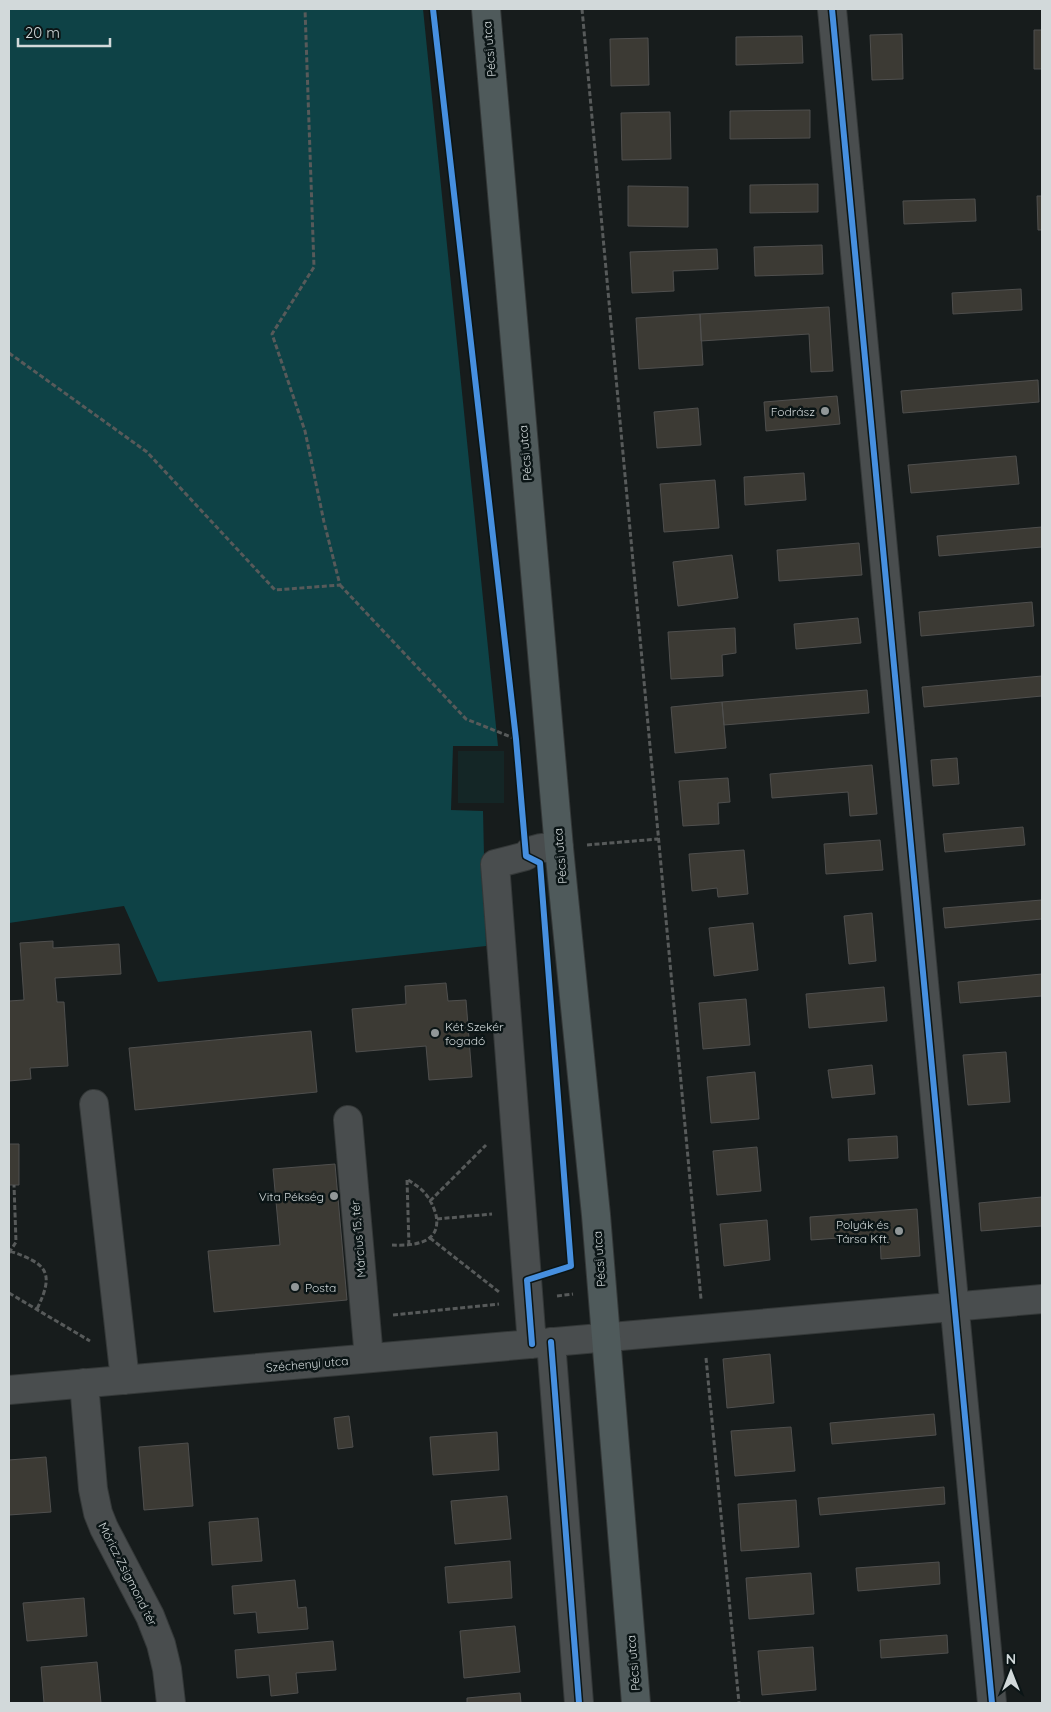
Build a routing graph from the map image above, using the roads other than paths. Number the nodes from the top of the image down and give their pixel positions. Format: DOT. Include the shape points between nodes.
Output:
graph roads {
  1 [pos="486,9"];
  2 [pos="832,9"];
  3 [pos="559,848"];
  4 [pos="94,1104"];
  5 [pos="348,1120"];
  6 [pos="1042,1298"];
  7 [pos="955,1306"];
  8 [pos="606,1337"];
  9 [pos="541,1343"];
  10 [pos="369,1358"];
  11 [pos="124,1370"];
  12 [pos="84,1383"];
  13 [pos="9,1390"];
  14 [pos="171,1703"];
  15 [pos="579,1703"];
  16 [pos="636,1703"];
  17 [pos="992,1703"];
  1 -- 3 [label="main road, Pécsi utca"];
  2 -- 7 [label="street"];
  3 -- 8 [label="main road, Pécsi utca"];
  3 -- 9 [label="street" via="541,848 530,851 526,856 494,864 527,1280"];
  4 -- 11 [label="street"];
  5 -- 10 [label="street, Március 15. tér"];
  6 -- 7 [label="street, Széchenyi utca"];
  7 -- 8 [label="street, Széchenyi utca"];
  7 -- 17 [label="street"];
  8 -- 9 [label="street, Széchenyi utca"];
  8 -- 16 [label="main road, Pécsi utca"];
  9 -- 10 [label="street, Széchenyi utca"];
  9 -- 15 [label="street"];
  10 -- 11 [label="street, Széchenyi utca"];
  11 -- 12 [label="street, Széchenyi utca"];
  12 -- 13 [label="street, Széchenyi utca"];
  12 -- 14 [label="street, Móricz Zsigmond tér" via="98,1513 162,1644"];
}
